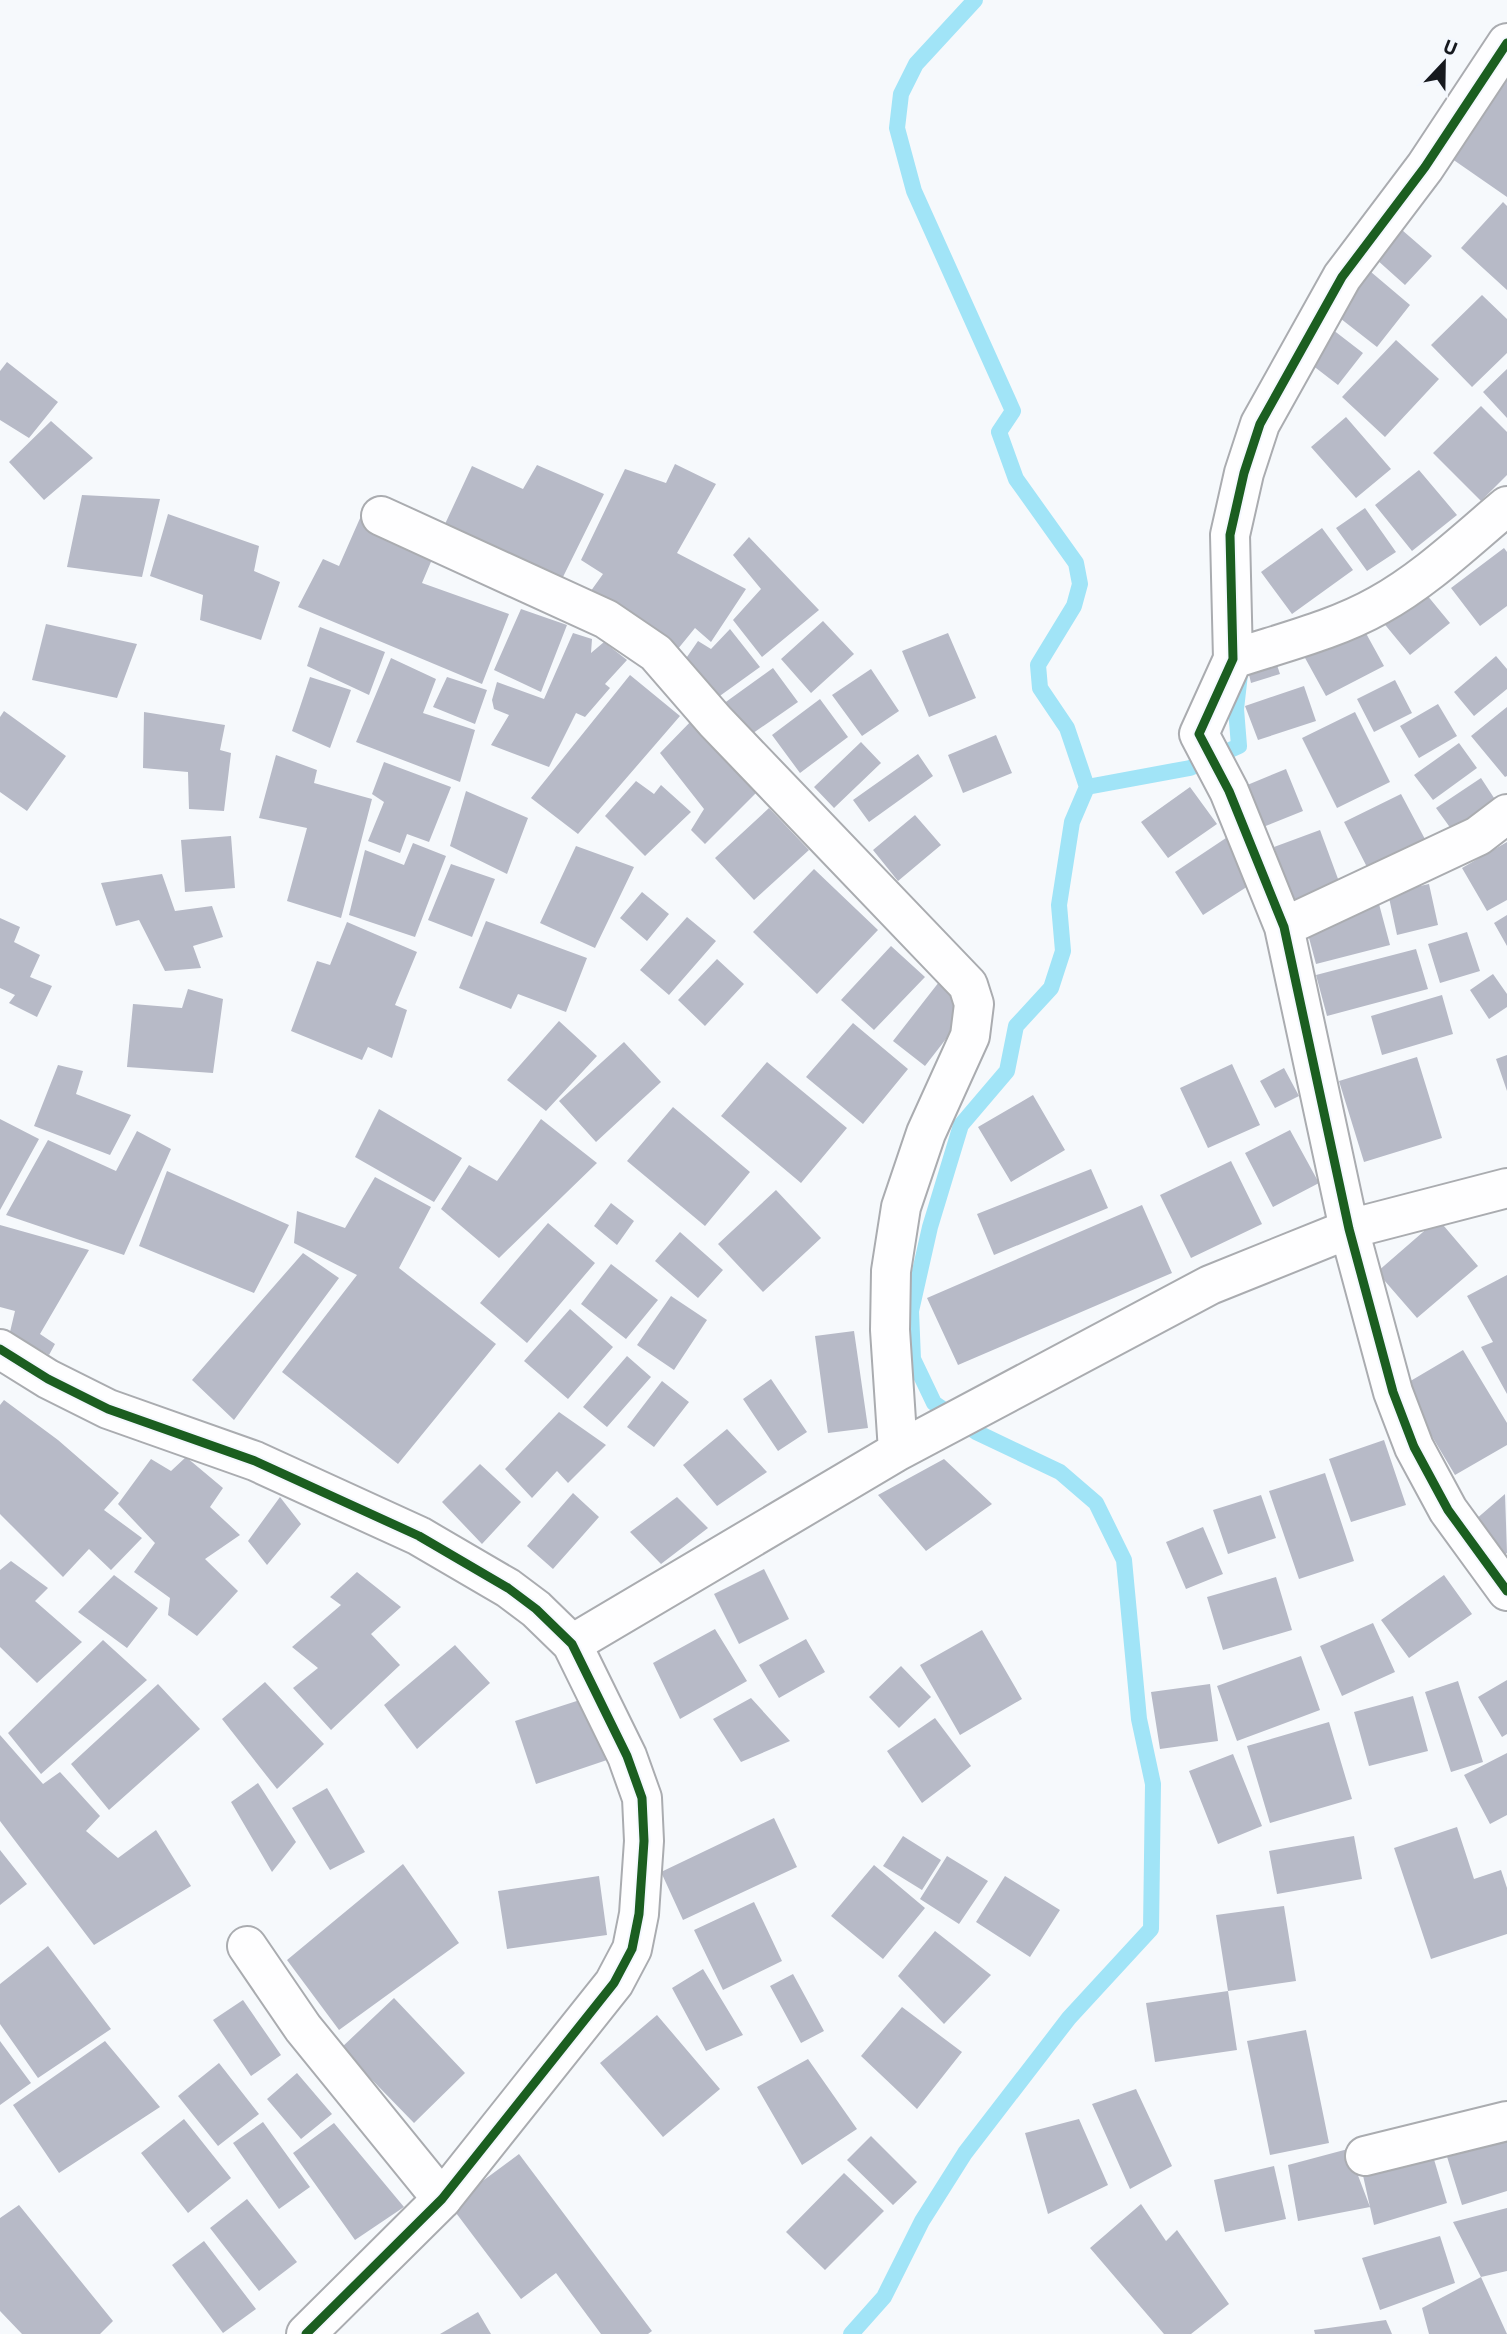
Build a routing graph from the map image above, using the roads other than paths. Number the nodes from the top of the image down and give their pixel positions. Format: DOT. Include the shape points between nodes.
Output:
graph roads {
  1 [pos="1507,43"];
  2 [pos="1507,506"];
  3 [pos="381,516"];
  4 [pos="1233,659"];
  5 [pos="1507,814"];
  6 [pos="1284,927"];
  7 [pos="1507,1188"];
  8 [pos="1349,1229"];
  9 [pos="0,1349"];
  10 [pos="898,1451"];
  11 [pos="1507,1591"];
  12 [pos="572,1644"];
  13 [pos="247,1946"];
  14 [pos="1507,2121"];
  15 [pos="1365,2156"];
  16 [pos="442,2199"];
  17 [pos="306,2334"];
  1 -- 4 [label="street" via="1425,167 1342,277 1260,424 1230,535"];
  2 -- 4 [label="street" via="1379,606"];
  3 -- 10 [label="street" via="606,619 656,653 715,721 968,985 974,1004 970,1036 922,1145 901,1207 893,1258 890,1330"];
  4 -- 6 [label="street" via="1199,734 1229,791"];
  5 -- 6 [label="street" via="1478,836"];
  6 -- 8 [label="street"];
  7 -- 8 [label="street"];
  8 -- 10 [label="street" via="1210,1285"];
  8 -- 11 [label="street" via="1393,1392 1414,1447 1448,1510"];
  9 -- 12 [label="street" via="108,1409 255,1461 419,1535 508,1588"];
  10 -- 12 [label="street"];
  12 -- 16 [label="street" via="627,1755 642,1798 642,1885 632,1948 614,1983 566,2047"];
  13 -- 16 [label="street" via="303,2028"];
  14 -- 15 [label="street"];
  16 -- 17 [label="street"];
}
